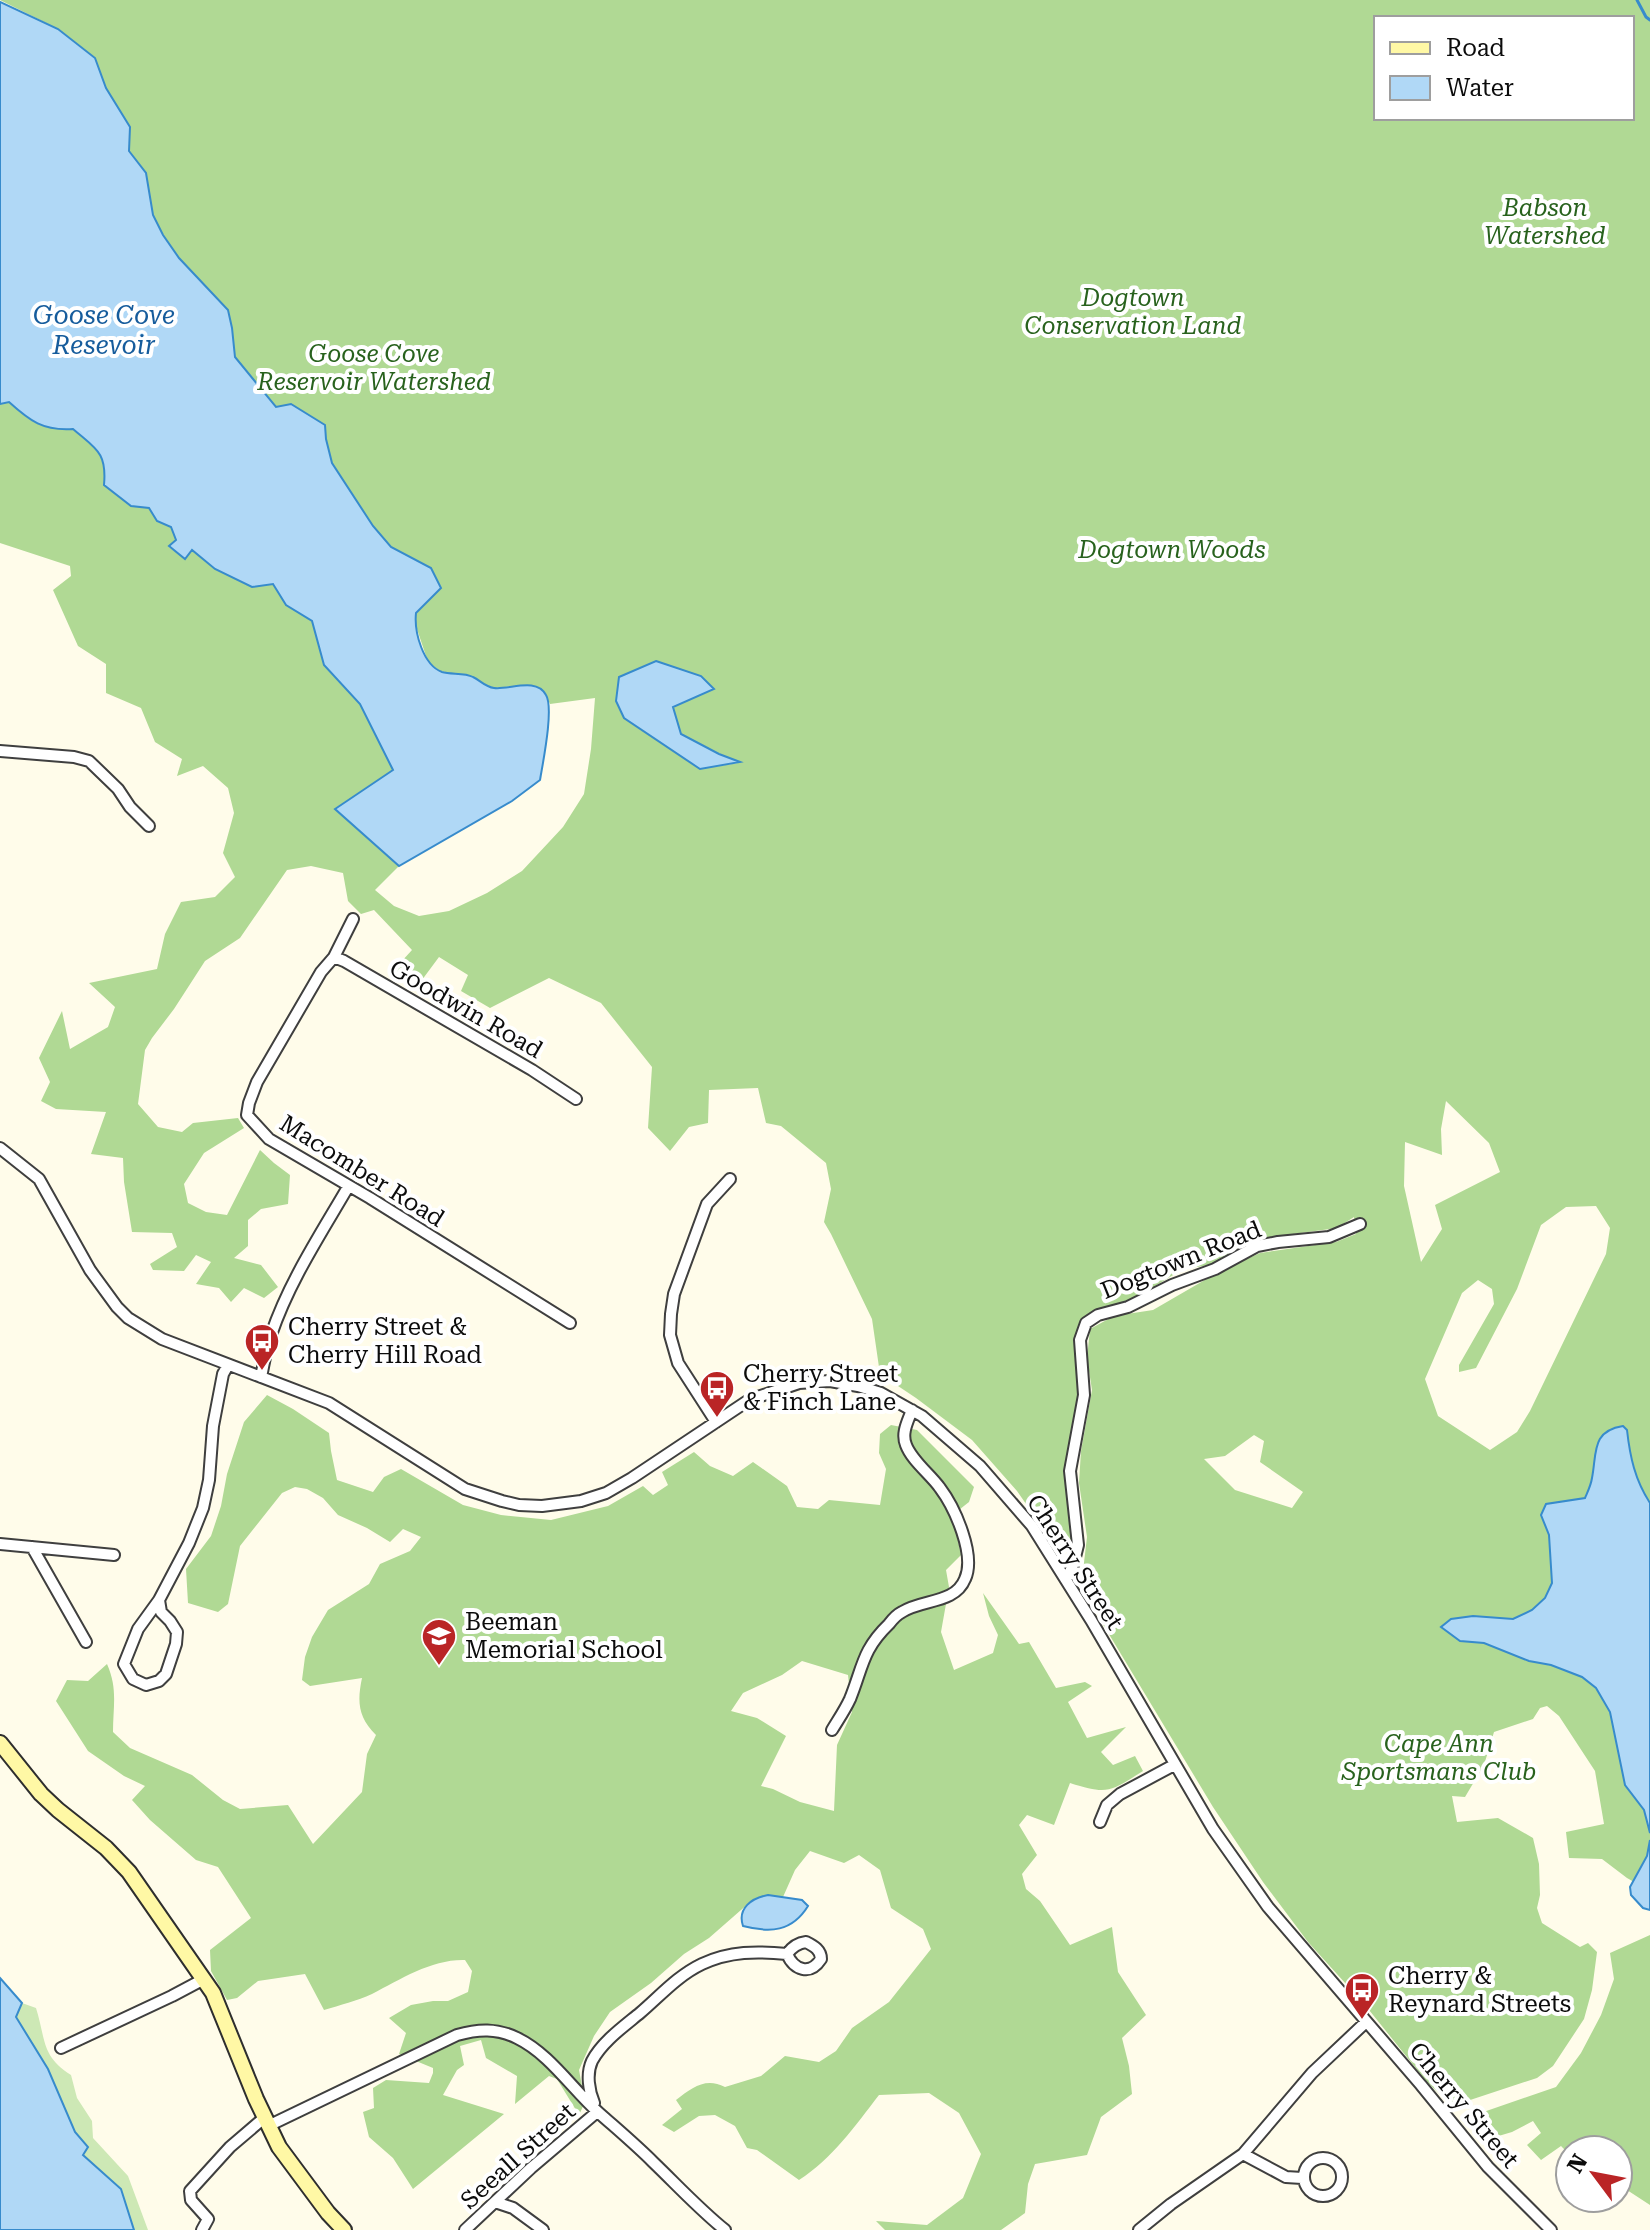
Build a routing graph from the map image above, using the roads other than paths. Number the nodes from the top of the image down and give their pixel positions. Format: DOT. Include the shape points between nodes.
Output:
graph roads {
  1 [pos="0,751"];
  2 [pos="149,826"];
  3 [pos="353,919"];
  4 [pos="334,957"];
  5 [pos="576,1099"];
  6 [pos="0,1148"];
  7 [pos="730,1179"];
  8 [pos="348,1187"];
  9 [pos="1360,1224"];
  10 [pos="570,1323"];
  11 [pos="228,1365"];
  12 [pos="261,1377"];
  13 [pos="912,1410"];
  14 [pos="716,1422"];
  15 [pos="0,1544"];
  16 [pos="32,1547"];
  17 [pos="114,1555"];
  18 [pos="1066,1580"];
  19 [pos="159,1600"];
  20 [pos="86,1642"];
  21 [pos="832,1730"];
  22 [pos="0,1743"];
  23 [pos="1174,1765"];
  24 [pos="1100,1822"];
  25 [pos="787,1954"];
  26 [pos="204,1979"];
  27 [pos="1366,2022"];
  28 [pos="61,2048"];
  29 [pos="597,2112"];
  30 [pos="266,2122"];
  31 [pos="1243,2154"];
  32 [pos="1302,2178"];
  33 [pos="495,2202"];
  34 [pos="202,2230"];
  35 [pos="344,2230"];
  36 [pos="465,2230"];
  37 [pos="543,2230"];
  38 [pos="725,2230"];
  39 [pos="1139,2230"];
  40 [pos="1551,2230"];
  1 -- 2 [label="street" via="89,761"];
  3 -- 4 [label="street, Macomber Road"];
  4 -- 5 [label="street, Goodwin Road"];
  4 -- 8 [label="street, Macomber Road" via="257,1082 247,1115 269,1139"];
  6 -- 11 [label="street, Cherry Street" via="39,1179 90,1270 128,1318 162,1339"];
  7 -- 14 [label="street" via="707,1204 671,1314 678,1363"];
  8 -- 10 [label="street, Macomber Road"];
  8 -- 12 [label="street" via="290,1292"];
  9 -- 18 [label="street, Dogtown Road" via="1329,1237 1257,1246 1086,1323 1080,1340 1084,1395 1070,1471 1078,1545"];
  11 -- 12 [label="street, Cherry Street"];
  11 -- 19 [label="street" via="213,1426 203,1508"];
  12 -- 14 [label="street, Cherry Street" via="329,1403 465,1489 519,1505 561,1505 606,1493"];
  13 -- 14 [label="street, Cherry Street" via="881,1393 830,1381 799,1383 749,1400"];
  13 -- 18 [label="street, Cherry Street" via="994,1481 1032,1526"];
  13 -- 21 [label="street" via="906,1446 941,1489 964,1538 965,1581 956,1593 902,1612 874,1641"];
  15 -- 16 [label="street"];
  16 -- 17 [label="street"];
  16 -- 20 [label="street"];
  18 -- 23 [label="street, Cherry Street"];
  19 -- 19 [label="street" via="161,1612 177,1632 176,1644 166,1674 146,1685 133,1679 124,1664 138,1629"];
  22 -- 26 [label="main road" via="41,1794 129,1872"];
  23 -- 24 [label="street" via="1120,1794 1107,1805"];
  23 -- 27 [label="street, Cherry Street" via="1237,1866"];
  25 -- 29 [label="street" via="742,1952 703,1963 679,1977 593,2059 590,2085"];
  26 -- 28 [label="street"];
  26 -- 30 [label="main road"];
  27 -- 31 [label="street" via="1312,2073"];
  27 -- 40 [label="street, Cherry Street" via="1488,2167"];
  29 -- 30 [label="street" via="518,2038 477,2029"];
  29 -- 33 [label="street, Seeall Street"];
  29 -- 38 [label="street"];
  30 -- 34 [label="street" via="230,2147 190,2191 191,2200 208,2219"];
  30 -- 35 [label="main road" via="298,2174"];
  31 -- 32 [label="street" via="1286,2177"];
  31 -- 39 [label="street"];
  33 -- 36 [label="street, Seeall Street"];
  33 -- 37 [label="street"];
}
